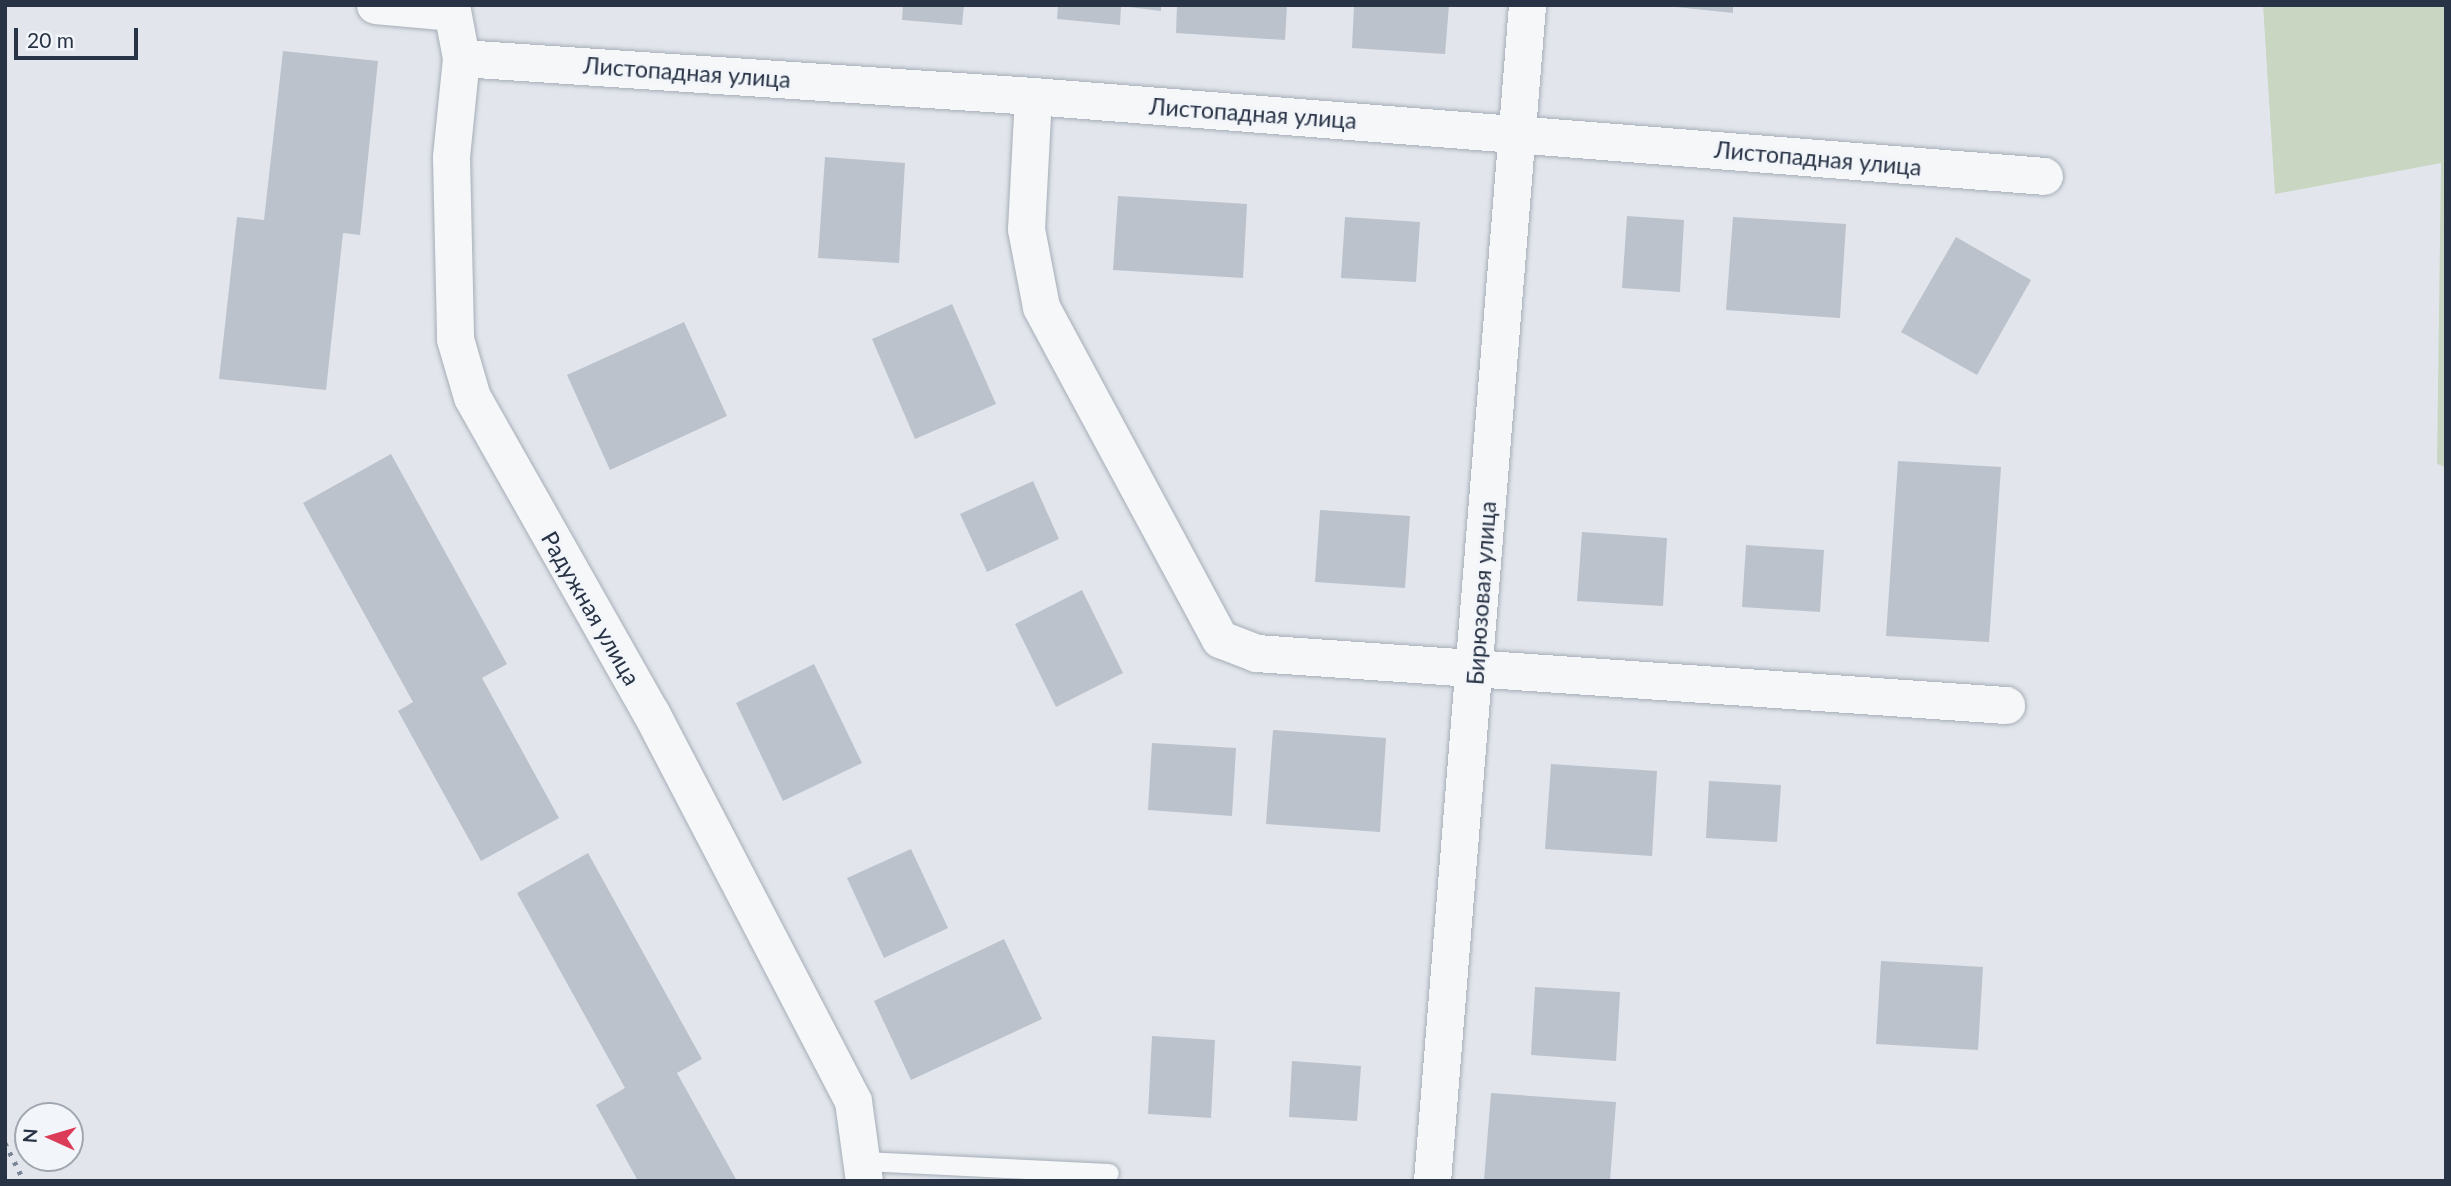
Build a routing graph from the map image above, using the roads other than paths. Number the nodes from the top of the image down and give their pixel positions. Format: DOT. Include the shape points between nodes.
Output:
graph roads {
  1 [pos="375,5"];
  2 [pos="1527,5"];
  3 [pos="450,9"];
  4 [pos="461,58"];
  5 [pos="1032,96"];
  6 [pos="1516,133"];
  7 [pos="2044,176"];
  8 [pos="1475,667"];
  9 [pos="2006,705"];
  10 [pos="864,1171"];
  11 [pos="1109,1173"];
  12 [pos="1432,1181"];
  1 -- 3 [label="street"];
  2 -- 6 [label="street, Бирюзовая улица"];
  3 -- 4 [label="street, Радужная улица"];
  4 -- 5 [label="street, Листопадная улица"];
  4 -- 10 [label="street, Радужная улица" via="451,157 455,339 472,397 650,713 853,1101"];
  5 -- 6 [label="street, Листопадная улица"];
  5 -- 8 [label="street" via="1026,229 1041,307 1220,639 1256,653"];
  6 -- 7 [label="street, Листопадная улица"];
  6 -- 8 [label="street, Бирюзовая улица"];
  8 -- 9 [label="street"];
  8 -- 12 [label="street, Бирюзовая улица"];
  10 -- 11 [label="lane"];
}
